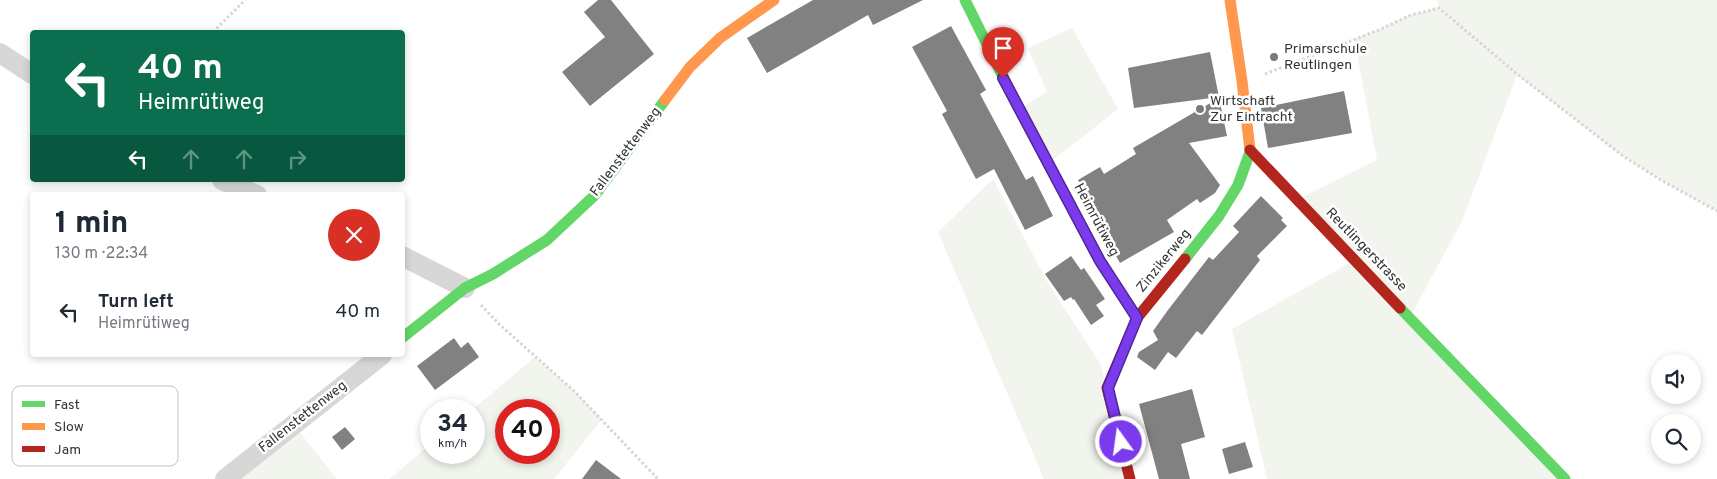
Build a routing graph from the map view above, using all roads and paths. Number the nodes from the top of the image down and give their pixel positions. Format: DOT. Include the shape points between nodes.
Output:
graph roads {
  1 [pos="245,0"];
  2 [pos="774,0"];
  3 [pos="965,0"];
  4 [pos="1230,0"];
  5 [pos="215,30"];
  6 [pos="0,53"];
  7 [pos="30,73"];
  8 [pos="1266,74"];
  9 [pos="1250,152"];
  10 [pos="227,182"];
  11 [pos="250,192"];
  12 [pos="1717,211"];
  13 [pos="405,258"];
  14 [pos="466,288"];
  15 [pos="1137,318"];
  16 [pos="405,336"];
  17 [pos="379,357"];
  18 [pos="225,479"];
  19 [pos="658,479"];
  20 [pos="1130,479"];
  21 [pos="1565,479"];
  1 -- 5 [label="path"];
  2 -- 14 [label="street, Fallenstettenweg" via="720,38 690,67 596,195 547,240"];
  3 -- 15 [label="street, Heimrütiweg" via="1100,261"];
  4 -- 9 [label="street"];
  6 -- 7 [label="street"];
  8 -- 12 [label="path" via="1379,30 1411,14 1439,8 1517,74 1623,156"];
  9 -- 15 [label="street, Zinzikerweg" via="1238,185 1219,216"];
  9 -- 21 [label="street, Reutlingerstrasse"];
  10 -- 11 [label="street"];
  13 -- 14 [label="street"];
  14 -- 16 [label="street, Fallenstettenweg"];
  14 -- 19 [label="path" via="499,324 573,390"];
  15 -- 20 [label="street, Zinzikerweg" via="1108,388"];
  17 -- 18 [label="street, Fallenstettenweg"];
}
